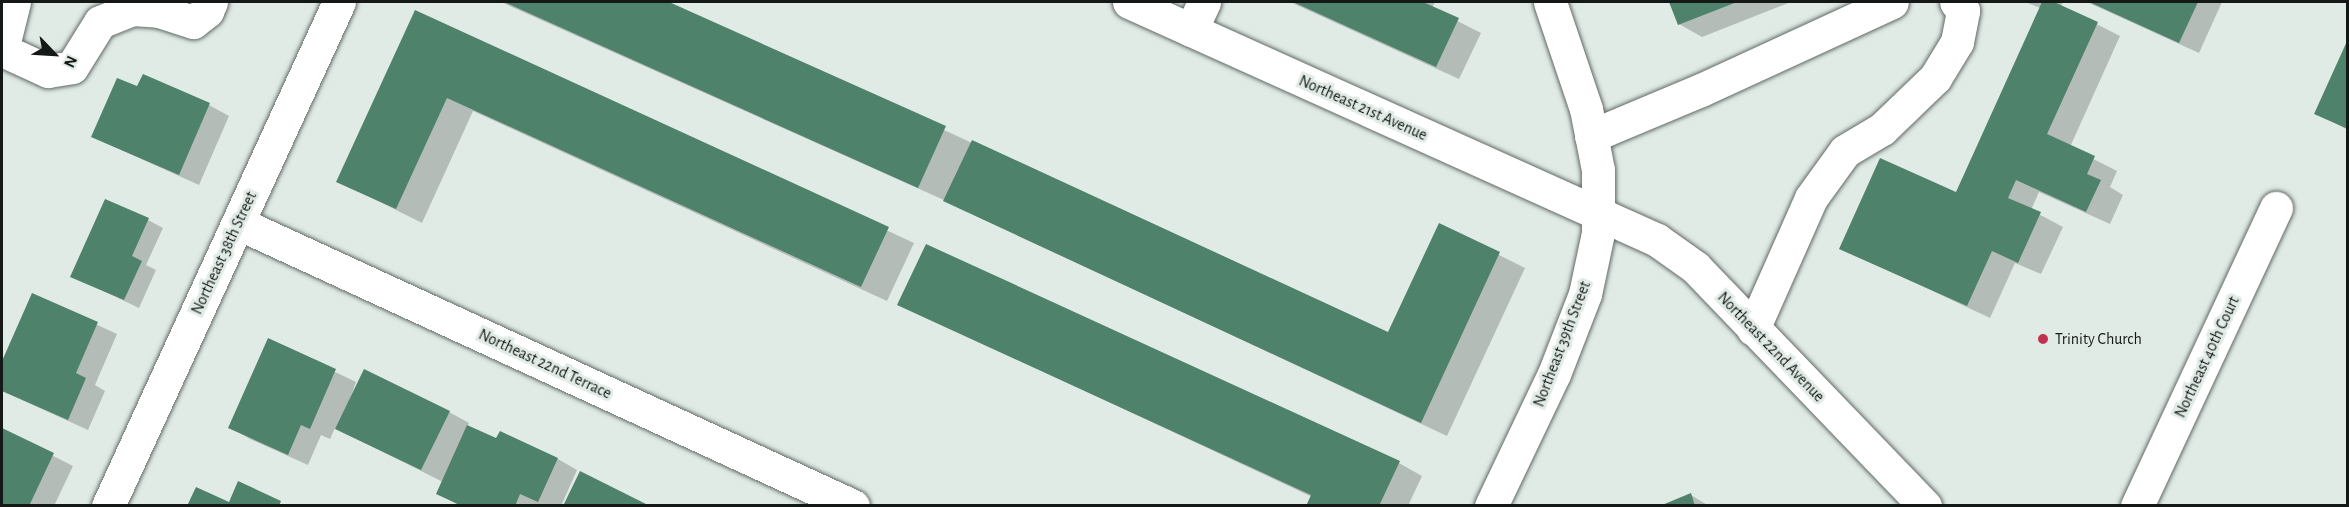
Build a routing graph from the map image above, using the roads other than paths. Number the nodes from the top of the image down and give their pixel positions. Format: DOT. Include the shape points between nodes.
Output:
graph roads {
  1 [pos="14,2"];
  2 [pos="212,2"];
  3 [pos="339,2"];
  4 [pos="1129,2"];
  5 [pos="1550,2"];
  6 [pos="1892,2"];
  7 [pos="1956,2"];
  8 [pos="1197,16"];
  9 [pos="1591,136"];
  10 [pos="2276,208"];
  11 [pos="1598,214"];
  12 [pos="238,223"];
  13 [pos="1753,329"];
  14 [pos="108,506"];
  15 [pos="853,506"];
  16 [pos="1491,506"];
  17 [pos="1925,506"];
  18 [pos="2138,506"];
  1 -- 2 [label="street" via="2,50 48,71 72,67 100,22 132,9 159,11 193,22"];
  3 -- 12 [label="street, Northeast 38th Street"];
  4 -- 8 [label="street, Northeast 21st Avenue"];
  5 -- 9 [label="street, Northeast 39th Street" via="1586,109"];
  6 -- 9 [label="street" via="1711,86"];
  7 -- 13 [label="street" via="1963,11 1957,42 1927,86 1882,129 1845,151 1810,198"];
  8 -- 11 [label="street, Northeast 21st Avenue"];
  9 -- 11 [label="street, Northeast 39th Street" via="1598,171"];
  10 -- 18 [label="street, Northeast 40th Court"];
  11 -- 13 [label="street, Northeast 22nd Avenue" via="1657,240 1695,267"];
  11 -- 16 [label="street, Northeast 39th Street" via="1598,233 1585,294 1554,374"];
  12 -- 14 [label="street, Northeast 38th Street"];
  12 -- 15 [label="street, Northeast 22nd Terrace"];
  13 -- 17 [label="street, Northeast 22nd Avenue"];
}
